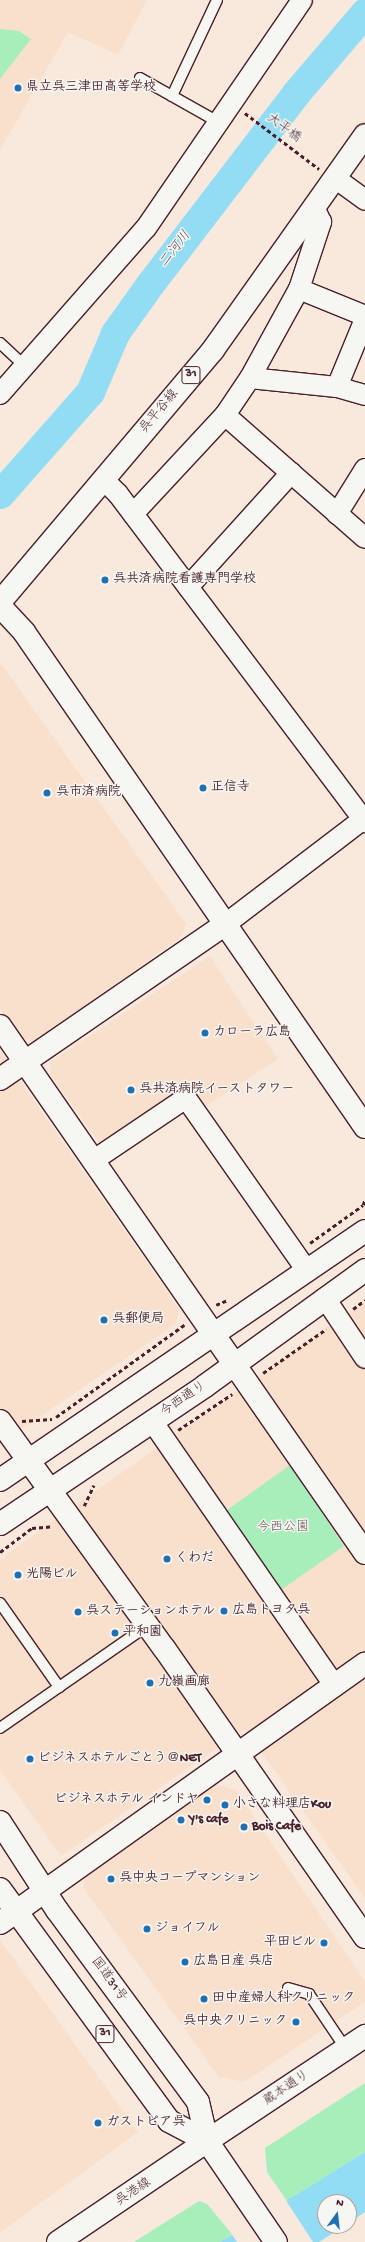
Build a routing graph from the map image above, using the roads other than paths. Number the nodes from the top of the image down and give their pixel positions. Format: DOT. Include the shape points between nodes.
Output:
graph roads {
  1 [pos="217,0"];
  2 [pos="299,1"];
  3 [pos="140,78"];
  4 [pos="172,96"];
  5 [pos="218,122"];
  6 [pos="365,135"];
  7 [pos="335,178"];
  8 [pos="365,200"];
  9 [pos="314,207"];
  10 [pos="299,289"];
  11 [pos="365,318"];
  12 [pos="0,343"];
  13 [pos="26,367"];
  14 [pos="250,378"];
  15 [pos="337,387"];
  16 [pos="0,394"];
  17 [pos="365,395"];
  18 [pos="225,415"];
  19 [pos="365,469"];
  20 [pos="291,473"];
  21 [pos="104,480"];
  22 [pos="133,514"];
  23 [pos="337,514"];
  24 [pos="365,538"];
  25 [pos="188,587"];
  26 [pos="0,602"];
  27 [pos="0,606"];
  28 [pos="364,820"];
  29 [pos="227,922"];
  30 [pos="0,1026"];
  31 [pos="25,1062"];
  32 [pos="0,1079"];
  33 [pos="365,1127"];
  34 [pos="94,1160"];
  35 [pos="365,1231"];
  36 [pos="365,1270"];
  37 [pos="307,1271"];
  38 [pos="325,1298"];
  39 [pos="213,1335"];
  40 [pos="365,1358"];
  41 [pos="234,1364"];
  42 [pos="0,1421"];
  43 [pos="152,1421"];
  44 [pos="29,1460"];
  45 [pos="0,1480"];
  46 [pos="50,1490"];
  47 [pos="0,1524"];
  48 [pos="365,1553"];
  49 [pos="0,1603"];
  50 [pos="148,1626"];
  51 [pos="365,1664"];
  52 [pos="335,1686"];
  53 [pos="59,1688"];
  54 [pos="0,1728"];
  55 [pos="238,1754"];
  56 [pos="0,1822"];
  57 [pos="0,1889"];
  58 [pos="45,1890"];
  59 [pos="8,1917"];
  60 [pos="365,1937"];
  61 [pos="288,1988"];
  62 [pos="365,2036"];
  63 [pos="346,2049"];
  64 [pos="207,2141"];
  65 [pos="58,2242"];
  66 [pos="276,2242"];
  1 -- 4 [label="lane"];
  2 -- 5 [label="street"];
  3 -- 4 [label="lane"];
  4 -- 5 [label="lane"];
  5 -- 13 [label="street" via="122,258"];
  6 -- 7 [label="main road, 呉平谷線 / 31"];
  7 -- 8 [label="street"];
  7 -- 9 [label="main road, 呉平谷線 / 31"];
  9 -- 10 [label="street" via="321,222"];
  9 -- 21 [label="main road, 呉平谷線 / 31" via="213,350"];
  10 -- 11 [label="street"];
  10 -- 14 [label="street"];
  11 -- 15 [label="street"];
  12 -- 13 [label="lane"];
  13 -- 16 [label="street"];
  14 -- 15 [label="street"];
  14 -- 18 [label="street"];
  15 -- 17 [label="street"];
  18 -- 20 [label="street"];
  18 -- 22 [label="street"];
  19 -- 23 [label="street"];
  20 -- 23 [label="street"];
  20 -- 25 [label="street"];
  21 -- 22 [label="street"];
  21 -- 26 [label="main road, 呉平谷線 / 31"];
  22 -- 25 [label="street"];
  23 -- 24 [label="street"];
  25 -- 28 [label="street"];
  27 -- 29 [label="main road" via="24,632"];
  28 -- 29 [label="street"];
  29 -- 31 [label="main road"];
  29 -- 33 [label="main road"];
  30 -- 31 [label="main road"];
  31 -- 32 [label="main road"];
  31 -- 34 [label="main road"];
  34 -- 37 [label="street" via="186,1098"];
  34 -- 39 [label="main road"];
  35 -- 37 [label="main road"];
  36 -- 38 [label="main road, 今西通り"];
  37 -- 39 [label="main road"];
  38 -- 40 [label="street"];
  38 -- 41 [label="main road, 今西通り"];
  39 -- 41 [label="main road"];
  39 -- 44 [label="main road"];
  41 -- 43 [label="main road, 今西通り"];
  41 -- 48 [label="main road"];
  42 -- 44 [label="main road"];
  43 -- 46 [label="main road, 今西通り"];
  43 -- 52 [label="street"];
  44 -- 45 [label="main road"];
  44 -- 46 [label="main road"];
  46 -- 47 [label="main road, 今西通り"];
  46 -- 50 [label="main road"];
  49 -- 53 [label="lane"];
  50 -- 53 [label="lane"];
  50 -- 55 [label="main road"];
  51 -- 52 [label="main road"];
  52 -- 55 [label="main road"];
  53 -- 54 [label="lane"];
  55 -- 58 [label="main road"];
  55 -- 60 [label="main road"];
  56 -- 58 [label="main road, 国道31号 / 31"];
  57 -- 59 [label="main road, 国道31号 / 31"];
  58 -- 59 [label="main road"];
  58 -- 64 [label="main road, 国道31号 / 31" via="198,2102"];
  59 -- 64 [label="main road, 国道31号 / 31" via="169,2121"];
  61 -- 63 [label="lane" via="309,1994"];
  62 -- 63 [label="main road, 蔵本通り"];
  63 -- 64 [label="main road, 蔵本通り"];
  64 -- 65 [label="main road, 呉港線"];
  64 -- 66 [label="main road, 国道31号 / 31"];
}
